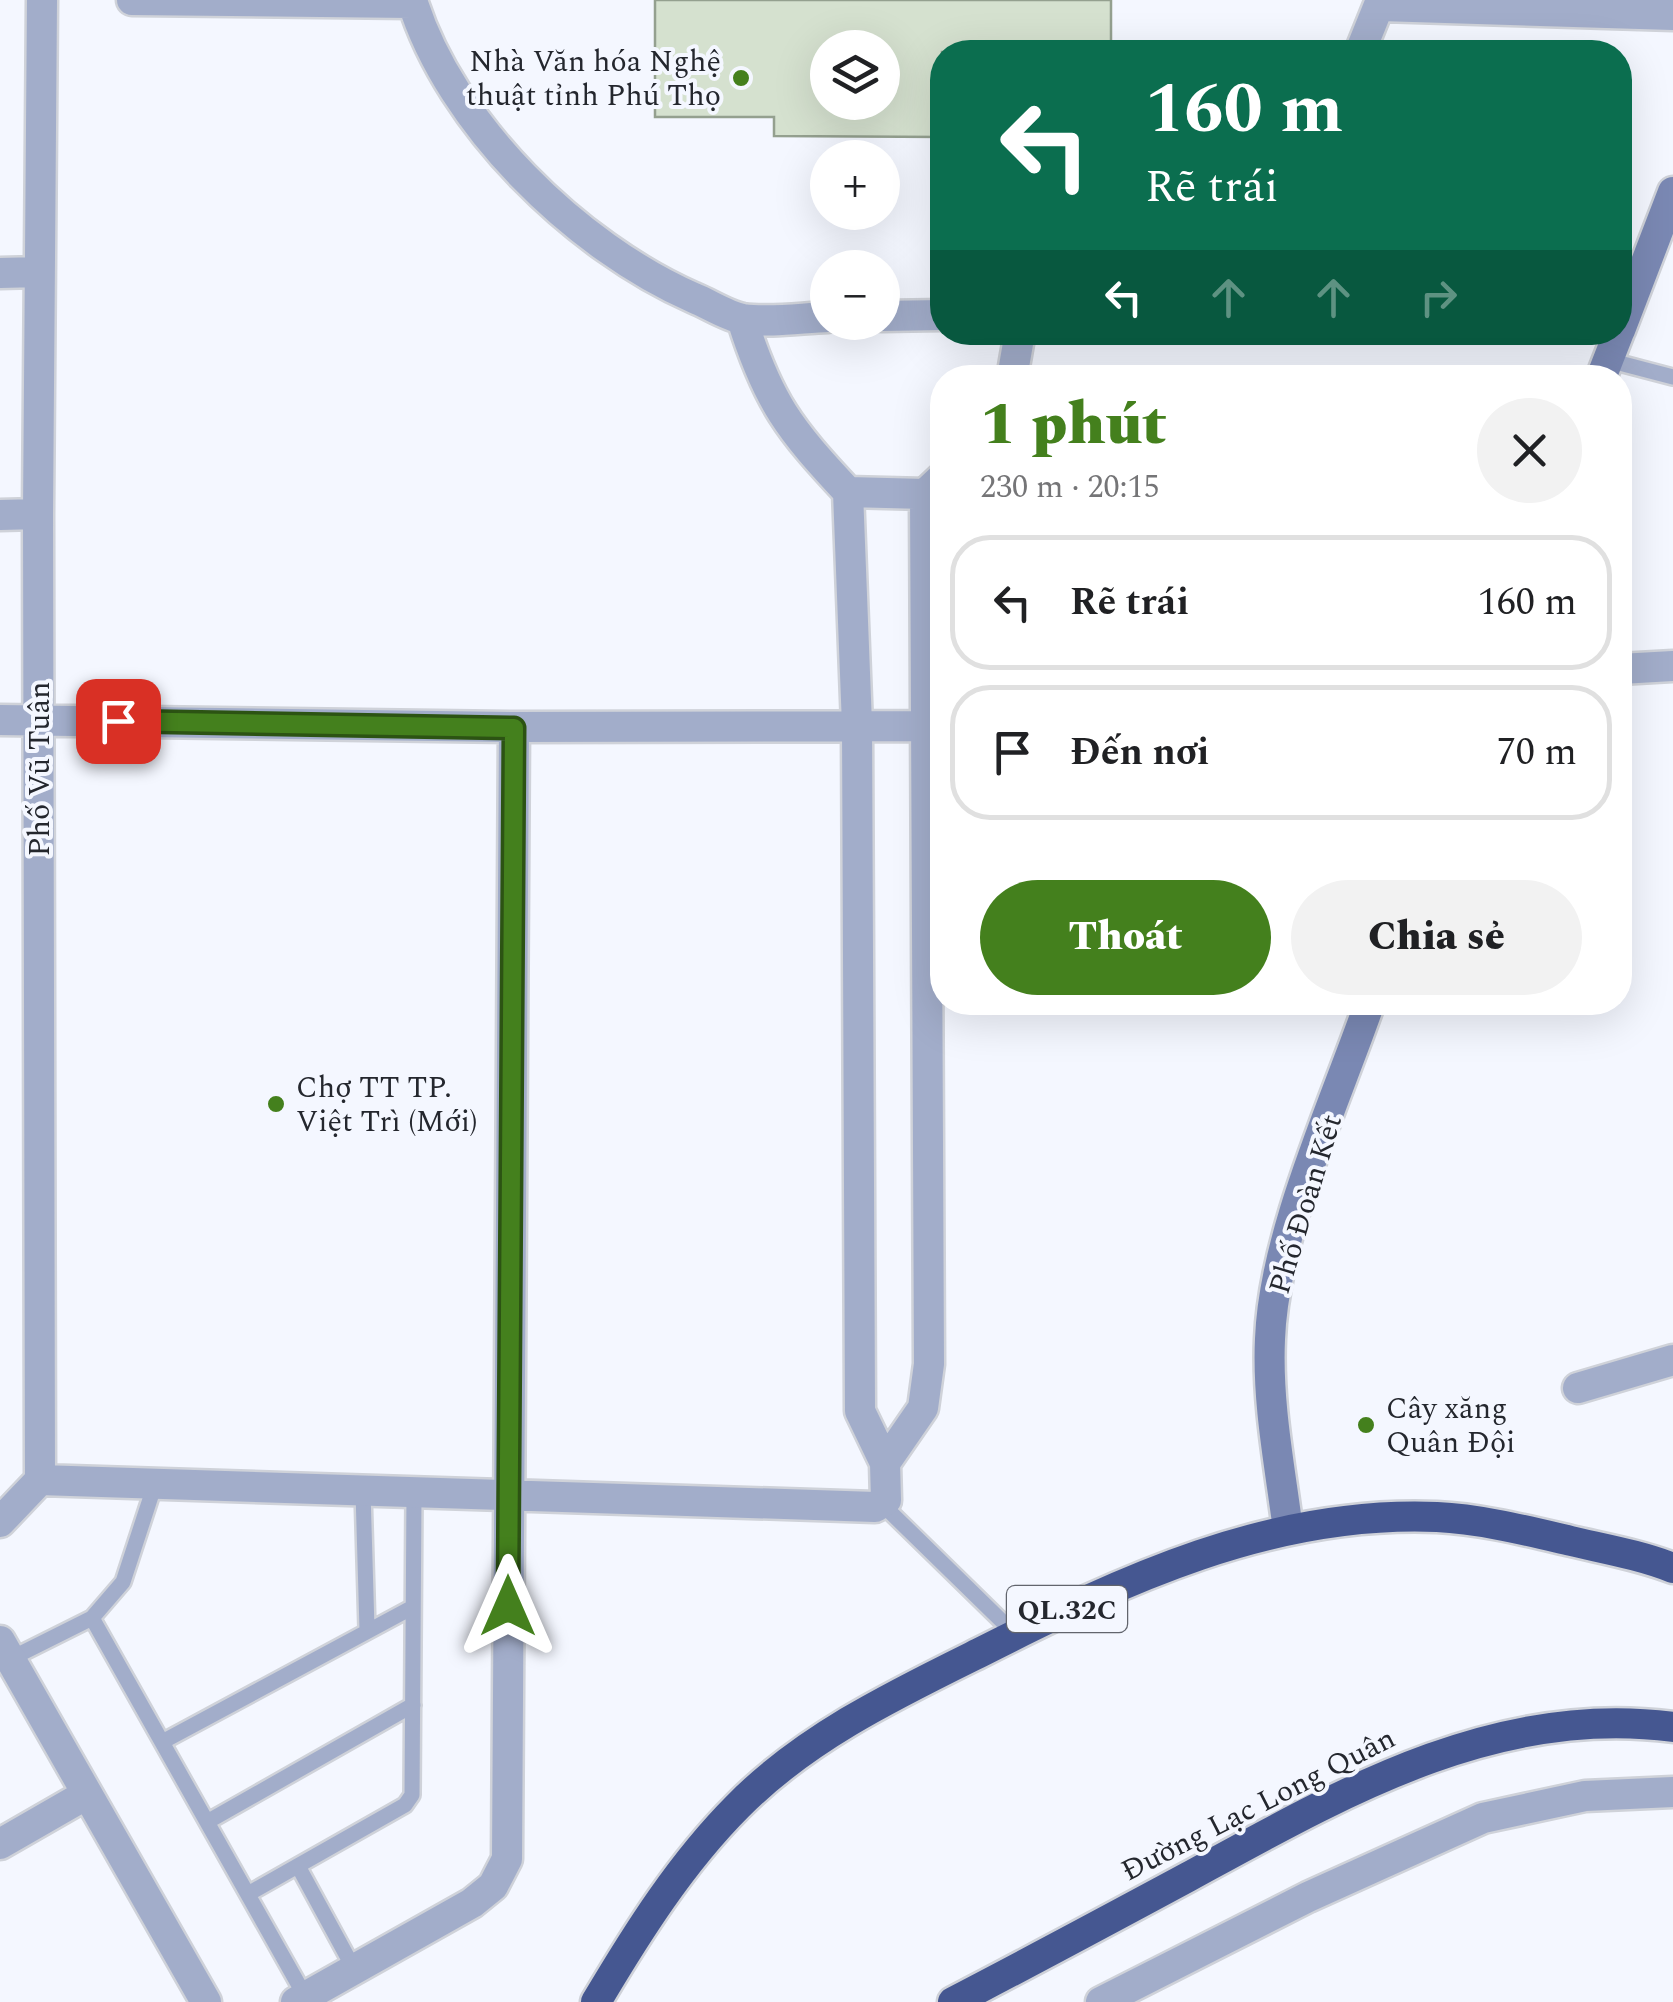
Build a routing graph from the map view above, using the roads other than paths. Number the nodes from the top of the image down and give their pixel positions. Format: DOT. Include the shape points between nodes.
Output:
graph roads {
  1 [pos="42,0"];
  2 [pos="132,0"];
  3 [pos="412,1"];
  4 [pos="1381,3"];
  5 [pos="1673,15"];
  6 [pos="1365,40"];
  7 [pos="1673,192"];
  8 [pos="39,272"];
  9 [pos="0,273"];
  10 [pos="1632,298"];
  11 [pos="930,315"];
  12 [pos="900,316"];
  13 [pos="810,317"];
  14 [pos="742,319"];
  15 [pos="1612,350"];
  16 [pos="1673,377"];
  17 [pos="930,486"];
  18 [pos="848,492"];
  19 [pos="38,514"];
  20 [pos="0,515"];
  21 [pos="930,593"];
  22 [pos="1673,666"];
  23 [pos="1632,668"];
  24 [pos="0,720"];
  25 [pos="39,720"];
  26 [pos="858,725"];
  27 [pos="925,726"];
  28 [pos="514,728"];
  29 [pos="1365,1015"];
  30 [pos="1673,1360"];
  31 [pos="1578,1388"];
  32 [pos="884,1464"];
  33 [pos="40,1480"];
  34 [pos="155,1484"];
  35 [pos="363,1492"];
  36 [pos="414,1494"];
  37 [pos="508,1498"];
  38 [pos="882,1504"];
  39 [pos="0,1522"];
  40 [pos="1288,1530"];
  41 [pos="1673,1568"];
  42 [pos="414,1607"];
  43 [pos="92,1618"];
  44 [pos="367,1628"];
  45 [pos="1015,1634"];
  46 [pos="5,1650"];
  47 [pos="413,1705"];
  48 [pos="1673,1728"];
  49 [pos="162,1742"];
  50 [pos="1673,1792"];
  51 [pos="86,1794"];
  52 [pos="207,1822"];
  53 [pos="0,1844"];
  54 [pos="298,1866"];
  55 [pos="248,1894"];
  56 [pos="354,1968"];
  57 [pos="301,1999"];
  58 [pos="206,2002"];
  59 [pos="596,2002"];
  60 [pos="953,2002"];
  61 [pos="1101,2002"];
  1 -- 8 [label="street, Phố Vũ Tuân"];
  2 -- 3 [label="street"];
  3 -- 14 [label="street" via="454,88 514,167 587,237 676,290"];
  4 -- 5 [label="street"];
  4 -- 6 [label="street"];
  7 -- 10 [label="street"];
  8 -- 9 [label="street"];
  8 -- 19 [label="street, Phố Vũ Tuân"];
  11 -- 12 [label="street"];
  13 -- 14 [label="street"];
  14 -- 18 [label="street" via="762,382 797,437"];
  15 -- 16 [label="lane"];
  17 -- 18 [label="street"];
  18 -- 26 [label="street"];
  19 -- 20 [label="street"];
  19 -- 25 [label="street, Phố Vũ Tuân"];
  21 -- 27 [label="street"];
  22 -- 23 [label="street"];
  24 -- 25 [label="street"];
  25 -- 28 [label="street"];
  25 -- 33 [label="street, Phố Vũ Tuân"];
  26 -- 27 [label="street"];
  26 -- 28 [label="street"];
  26 -- 32 [label="street" via="860,1411"];
  27 -- 32 [label="street" via="929,1364 923,1408"];
  28 -- 37 [label="street"];
  29 -- 40 [label="street, Phố Đoàn Kết" via="1289,1233 1276,1291 1269,1380"];
  30 -- 31 [label="street"];
  32 -- 38 [label="street"];
  33 -- 34 [label="street"];
  33 -- 39 [label="street"];
  34 -- 35 [label="street"];
  34 -- 43 [label="lane" via="123,1582"];
  35 -- 36 [label="street"];
  35 -- 44 [label="lane"];
  36 -- 37 [label="street"];
  36 -- 42 [label="lane"];
  37 -- 38 [label="street"];
  37 -- 56 [label="street" via="507,1859 493,1886 472,1903"];
  38 -- 45 [label="lane"];
  40 -- 41 [label="highway, QL.32C" via="1439,1517"];
  40 -- 45 [label="highway, QL.32C" via="1118,1584"];
  42 -- 44 [label="lane"];
  42 -- 47 [label="lane"];
  43 -- 46 [label="lane"];
  43 -- 49 [label="lane"];
  44 -- 49 [label="lane"];
  45 -- 59 [label="highway, QL.32C" via="834,1730 738,1806 689,1862"];
  46 -- 51 [label="street"];
  47 -- 52 [label="lane"];
  47 -- 54 [label="lane" via="412,1796"];
  48 -- 60 [label="highway, Đường Lạc Long Quân" via="1502,1734 1424,1758 1296,1817"];
  49 -- 52 [label="lane"];
  50 -- 61 [label="street" via="1585,1796 1484,1818 1308,1897"];
  51 -- 53 [label="street"];
  51 -- 58 [label="street"];
  52 -- 55 [label="lane"];
  54 -- 55 [label="lane"];
  54 -- 56 [label="lane"];
  55 -- 57 [label="lane"];
  56 -- 57 [label="street"];
}
